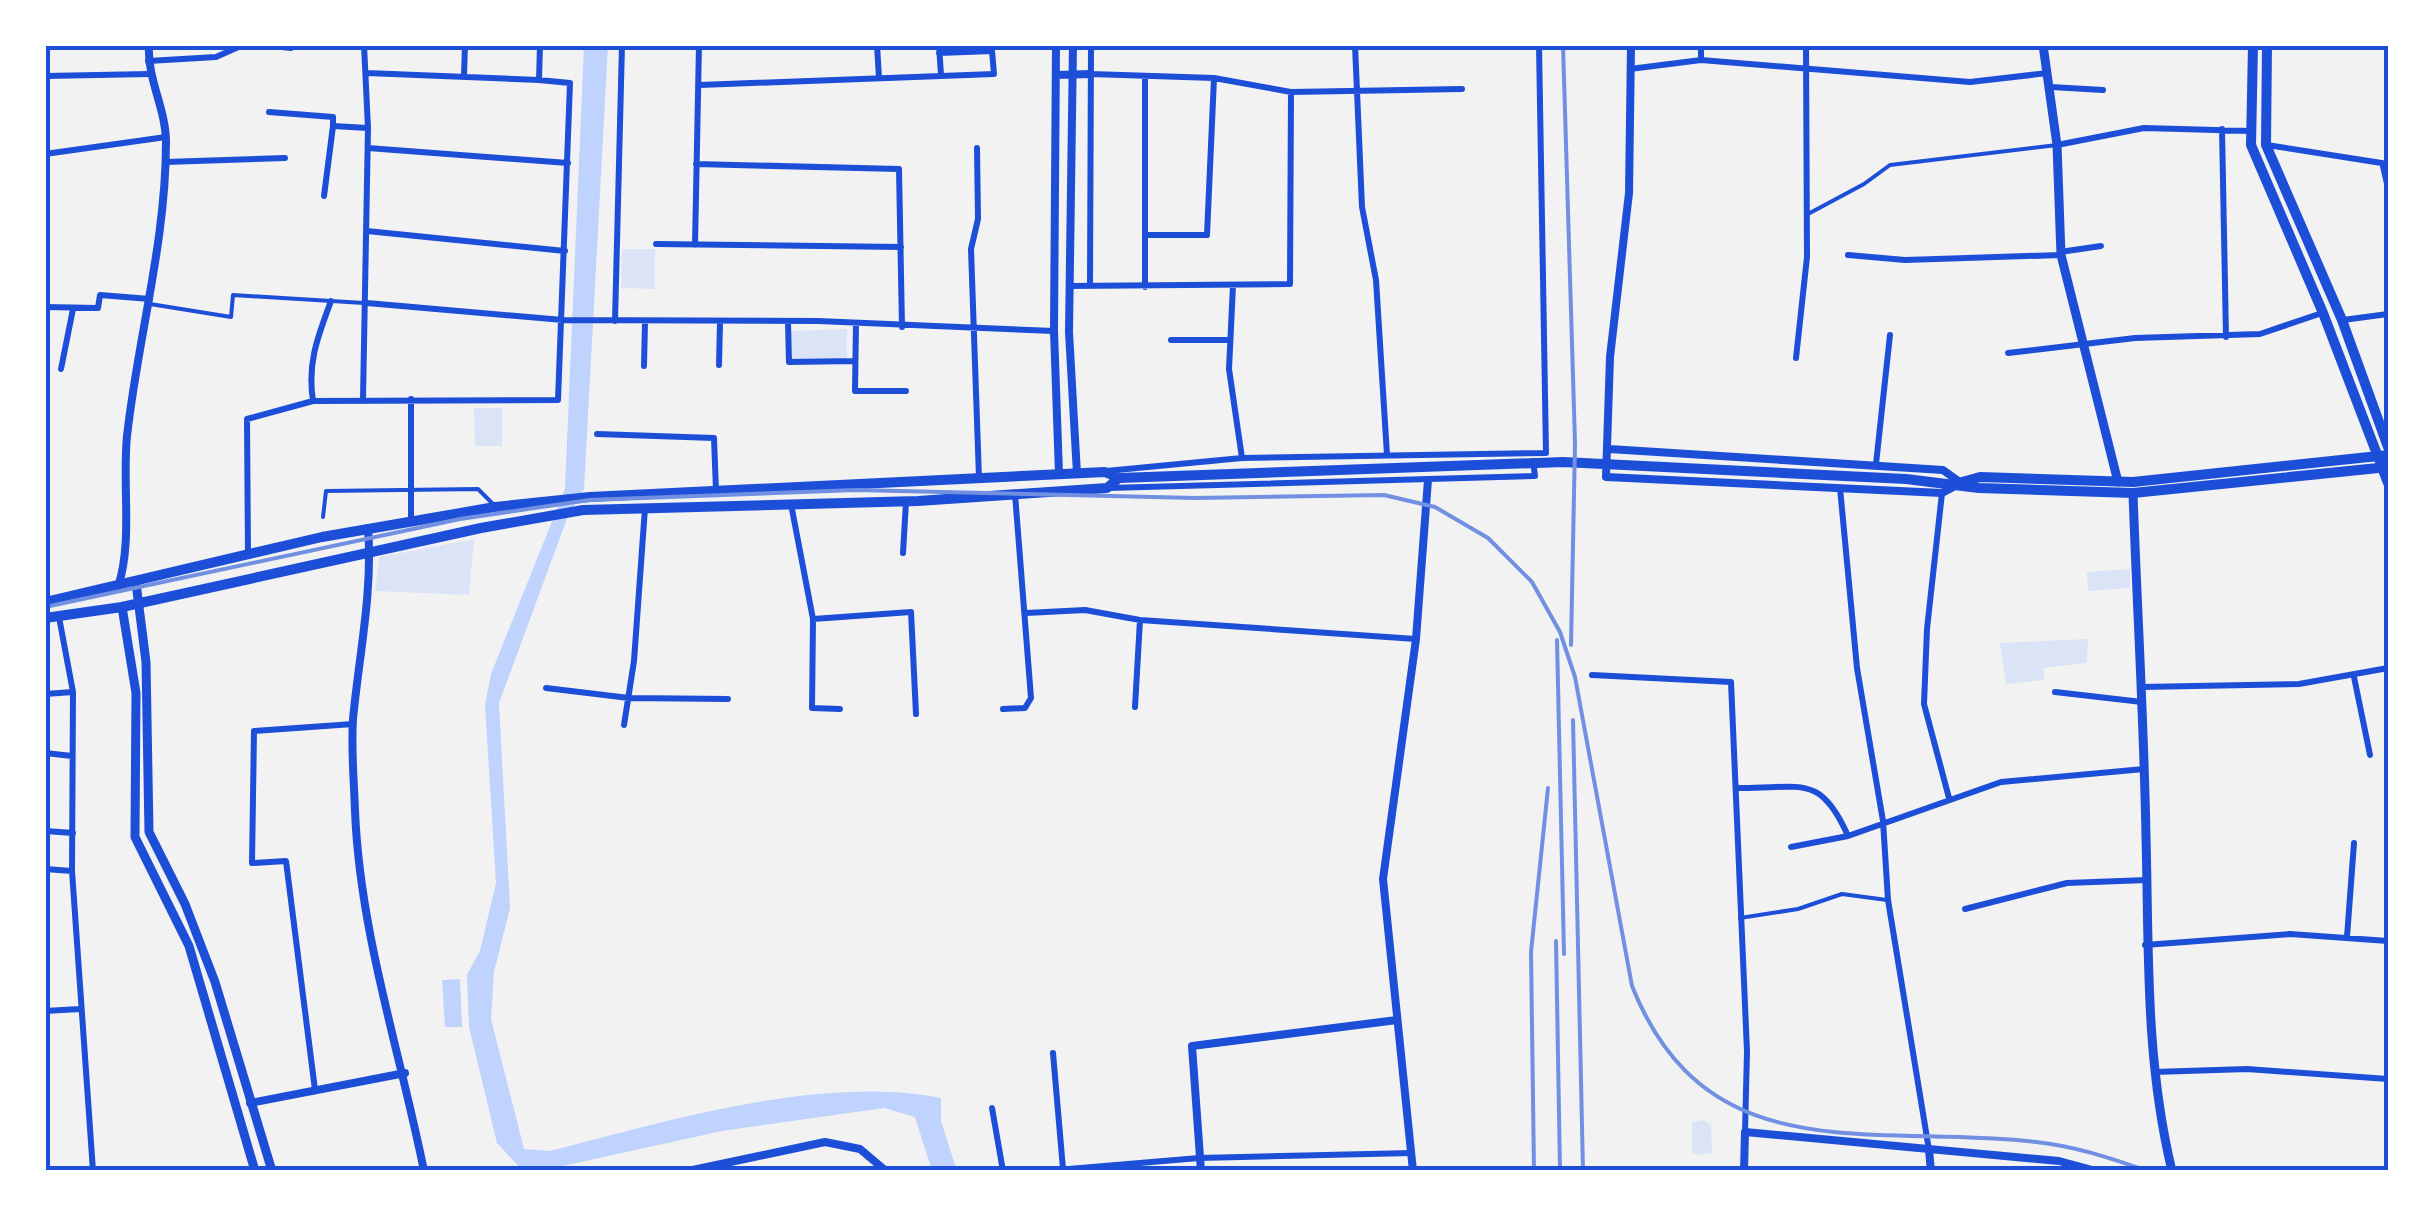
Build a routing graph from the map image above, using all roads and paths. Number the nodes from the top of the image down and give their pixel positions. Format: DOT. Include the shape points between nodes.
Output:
graph roads {
  1 [pos="149,45"];
  2 [pos="243,45"];
  3 [pos="263,45"];
  4 [pos="364,45"];
  5 [pos="465,45"];
  6 [pos="540,45"];
  7 [pos="622,45"];
  8 [pos="699,45"];
  9 [pos="877,45"];
  10 [pos="1056,45"];
  11 [pos="1072,45"];
  12 [pos="1091,45"];
  13 [pos="1355,45"];
  14 [pos="1539,45"];
  15 [pos="1630,45"];
  16 [pos="1701,45"];
  17 [pos="1806,45"];
  18 [pos="2043,45"];
  19 [pos="2253,45"];
  20 [pos="2267,45"];
  21 [pos="292,48"];
  22 [pos="939,49"];
  23 [pos="1700,60"];
  24 [pos="148,61"];
  25 [pos="1630,69"];
  26 [pos="1808,70"];
  27 [pos="2049,73"];
  28 [pos="150,74"];
  29 [pos="367,74"];
  30 [pos="1073,74"];
  31 [pos="1091,74"];
  32 [pos="464,75"];
  33 [pos="941,75"];
  34 [pos="1056,75"];
  35 [pos="45,76"];
  36 [pos="1144,76"];
  37 [pos="879,78"];
  38 [pos="1214,78"];
  39 [pos="539,80"];
  40 [pos="700,85"];
  41 [pos="2051,86"];
  42 [pos="1462,89"];
  43 [pos="1357,90"];
  44 [pos="2104,90"];
  45 [pos="1290,92"];
  46 [pos="269,112"];
  47 [pos="332,126"];
  48 [pos="368,128"];
  49 [pos="2222,130"];
  50 [pos="2250,130"];
  51 [pos="166,137"];
  52 [pos="2057,145"];
  53 [pos="2266,145"];
  54 [pos="368,148"];
  55 [pos="977,148"];
  56 [pos="45,154"];
  57 [pos="285,158"];
  58 [pos="165,162"];
  59 [pos="568,163"];
  60 [pos="696,164"];
  61 [pos="2386,165"];
  62 [pos="2388,188"];
  63 [pos="324,196"];
  64 [pos="1806,215"];
  65 [pos="367,231"];
  66 [pos="1144,235"];
  67 [pos="656,244"];
  68 [pos="694,245"];
  69 [pos="2102,246"];
  70 [pos="901,247"];
  71 [pos="565,250"];
  72 [pos="2060,253"];
  73 [pos="1848,254"];
  74 [pos="1054,285"];
  75 [pos="1234,285"];
  76 [pos="1069,286"];
  77 [pos="1090,286"];
  78 [pos="1145,287"];
  79 [pos="332,301"];
  80 [pos="151,302"];
  81 [pos="367,303"];
  82 [pos="45,307"];
  83 [pos="73,309"];
  84 [pos="2323,313"];
  85 [pos="2388,314"];
  86 [pos="563,320"];
  87 [pos="2342,320"];
  88 [pos="616,321"];
  89 [pos="645,322"];
  90 [pos="788,322"];
  91 [pos="720,323"];
  92 [pos="856,323"];
  93 [pos="973,325"];
  94 [pos="902,327"];
  95 [pos="1054,331"];
  96 [pos="1069,332"];
  97 [pos="1890,336"];
  98 [pos="2226,336"];
  99 [pos="1171,340"];
  100 [pos="1230,340"];
  101 [pos="2081,342"];
  102 [pos="2008,352"];
  103 [pos="1796,358"];
  104 [pos="855,361"];
  105 [pos="719,365"];
  106 [pos="644,366"];
  107 [pos="61,370"];
  108 [pos="906,391"];
  109 [pos="411,399"];
  110 [pos="364,400"];
  111 [pos="313,401"];
  112 [pos="597,434"];
  113 [pos="2388,447"];
  114 [pos="1609,449"];
  115 [pos="1532,453"];
  116 [pos="1386,455"];
  117 [pos="1242,458"];
  118 [pos="2383,462"];
  119 [pos="1876,464"];
  120 [pos="1105,472"];
  121 [pos="1059,474"];
  122 [pos="1077,474"];
  123 [pos="979,478"];
  124 [pos="1118,478"];
  125 [pos="915,480"];
  126 [pos="1428,480"];
  127 [pos="2118,482"];
  128 [pos="1961,483"];
  129 [pos="2388,483"];
  130 [pos="1840,487"];
  131 [pos="1107,488"];
  132 [pos="411,490"];
  133 [pos="1056,490"];
  134 [pos="716,492"];
  135 [pos="1015,493"];
  136 [pos="1942,493"];
  137 [pos="2133,493"];
  138 [pos="912,501"];
  139 [pos="791,504"];
  140 [pos="495,507"];
  141 [pos="646,507"];
  142 [pos="322,517"];
  143 [pos="411,520"];
  144 [pos="368,528"];
  145 [pos="904,552"];
  146 [pos="370,553"];
  147 [pos="248,557"];
  148 [pos="126,564"];
  149 [pos="136,582"];
  150 [pos="118,587"];
  151 [pos="45,602"];
  152 [pos="139,603"];
  153 [pos="122,607"];
  154 [pos="1026,613"];
  155 [pos="60,617"];
  156 [pos="45,618"];
  157 [pos="813,619"];
  158 [pos="1140,620"];
  159 [pos="1416,639"];
  160 [pos="2388,668"];
  161 [pos="1592,675"];
  162 [pos="2354,677"];
  163 [pos="2140,687"];
  164 [pos="546,688"];
  165 [pos="73,692"];
  166 [pos="2055,692"];
  167 [pos="45,694"];
  168 [pos="629,698"];
  169 [pos="728,699"];
  170 [pos="2142,702"];
  171 [pos="1135,707"];
  172 [pos="840,709"];
  173 [pos="1003,709"];
  174 [pos="916,714"];
  175 [pos="353,724"];
  176 [pos="624,724"];
  177 [pos="45,753"];
  178 [pos="2370,755"];
  179 [pos="72,756"];
  180 [pos="2144,768"];
  181 [pos="1738,788"];
  182 [pos="1949,798"];
  183 [pos="1883,821"];
  184 [pos="45,831"];
  185 [pos="73,833"];
  186 [pos="1848,836"];
  187 [pos="2354,843"];
  188 [pos="1791,847"];
  189 [pos="45,869"];
  190 [pos="72,871"];
  191 [pos="2147,880"];
  192 [pos="1888,900"];
  193 [pos="1966,908"];
  194 [pos="1740,918"];
  195 [pos="2346,936"];
  196 [pos="2388,941"];
  197 [pos="2145,945"];
  198 [pos="80,1009"];
  199 [pos="45,1011"];
  200 [pos="1396,1020"];
  201 [pos="1053,1053"];
  202 [pos="2152,1072"];
  203 [pos="405,1073"];
  204 [pos="2388,1079"];
  205 [pos="315,1090"];
  206 [pos="250,1102"];
  207 [pos="234,1107"];
  208 [pos="992,1108"];
  209 [pos="1745,1132"];
  210 [pos="1929,1150"];
  211 [pos="1412,1153"];
  212 [pos="1200,1158"];
  213 [pos="708,1168"];
  214 [pos="1063,1170"];
  215 [pos="94,1171"];
  216 [pos="255,1171"];
  217 [pos="272,1171"];
  218 [pos="424,1171"];
  219 [pos="688,1171"];
  220 [pos="886,1171"];
  221 [pos="1002,1171"];
  222 [pos="1046,1171"];
  223 [pos="1201,1171"];
  224 [pos="1413,1171"];
  225 [pos="1744,1171"];
  226 [pos="1932,1171"];
  227 [pos="2096,1171"];
  228 [pos="2172,1171"];
  1 -- 24 [label="street"];
  2 -- 24 [label="street" via="216,57"];
  3 -- 21 [label="street"];
  4 -- 29 [label="street"];
  5 -- 32 [label="street"];
  6 -- 39 [label="street"];
  7 -- 88 [label="street"];
  8 -- 40 [label="street"];
  9 -- 37 [label="street"];
  10 -- 34 [label="street"];
  11 -- 30 [label="street"];
  12 -- 31 [label="street"];
  13 -- 43 [label="street"];
  14 -- 115 [label="street" via="1546,452"];
  15 -- 25 [label="street"];
  16 -- 23 [label="street"];
  17 -- 26 [label="street"];
  18 -- 27 [label="main road"];
  19 -- 50 [label="main road"];
  20 -- 53 [label="main road"];
  22 -- 33 [label="street"];
  22 -- 33 [label="street" via="992,51 994,74"];
  23 -- 25 [label="street"];
  23 -- 26 [label="street"];
  24 -- 28 [label="street"];
  25 -- 114 [label="street" via="1629,193 1610,357"];
  26 -- 27 [label="street" via="1970,82"];
  26 -- 64 [label="street"];
  27 -- 41 [label="main road"];
  28 -- 35 [label="street"];
  28 -- 51 [label="street"];
  29 -- 32 [label="street"];
  29 -- 48 [label="street"];
  30 -- 31 [label="street"];
  30 -- 34 [label="street"];
  30 -- 76 [label="street"];
  31 -- 36 [label="street"];
  31 -- 77 [label="street"];
  32 -- 39 [label="street"];
  33 -- 37 [label="street"];
  34 -- 74 [label="street"];
  36 -- 38 [label="street"];
  36 -- 66 [label="street"];
  37 -- 40 [label="street"];
  38 -- 45 [label="street"];
  38 -- 66 [label="street" via="1207,236"];
  39 -- 59 [label="street" via="570,83"];
  40 -- 60 [label="street"];
  41 -- 44 [label="street"];
  41 -- 52 [label="main road"];
  42 -- 43 [label="street"];
  43 -- 45 [label="street"];
  43 -- 116 [label="street"];
  45 -- 75 [label="street" via="1290,284"];
  46 -- 47 [label="street" via="333,117"];
  47 -- 48 [label="street"];
  47 -- 63 [label="street"];
  48 -- 54 [label="street"];
  49 -- 50 [label="street"];
  49 -- 52 [label="street" via="2144,128"];
  49 -- 98 [label="street"];
  50 -- 84 [label="main road" via="2250,145"];
  51 -- 56 [label="street"];
  51 -- 58 [label="street"];
  52 -- 64 [label="lane" via="1890,164"];
  52 -- 72 [label="main road"];
  53 -- 61 [label="street"];
  53 -- 87 [label="main road"];
  54 -- 59 [label="street"];
  54 -- 65 [label="street"];
  55 -- 93 [label="street"];
  57 -- 58 [label="street"];
  58 -- 80 [label="street"];
  59 -- 71 [label="street"];
  60 -- 68 [label="street"];
  60 -- 70 [label="street" via="899,169"];
  61 -- 62 [label="street"];
  64 -- 103 [label="street"];
  65 -- 71 [label="street"];
  65 -- 81 [label="street"];
  66 -- 78 [label="street"];
  67 -- 68 [label="street"];
  68 -- 70 [label="street"];
  69 -- 72 [label="street"];
  70 -- 94 [label="street"];
  71 -- 86 [label="street"];
  72 -- 73 [label="street" via="1906,260"];
  72 -- 101 [label="main road"];
  74 -- 76 [label="street"];
  74 -- 95 [label="street"];
  75 -- 78 [label="street"];
  75 -- 100 [label="street"];
  76 -- 77 [label="street"];
  76 -- 96 [label="street"];
  77 -- 78 [label="street"];
  79 -- 80 [label="lane" via="232,295 231,317"];
  79 -- 81 [label="lane"];
  79 -- 111 [label="street" via="312,350"];
  80 -- 83 [label="street" via="100,294 98,308"];
  80 -- 148 [label="street" via="126,445"];
  81 -- 86 [label="street"];
  81 -- 110 [label="street"];
  82 -- 83 [label="street"];
  83 -- 107 [label="street"];
  84 -- 98 [label="street" via="2260,334"];
  84 -- 118 [label="main road"];
  85 -- 87 [label="street"];
  86 -- 88 [label="street"];
  86 -- 109 [label="street" via="558,400"];
  87 -- 113 [label="main road"];
  88 -- 89 [label="street"];
  89 -- 91 [label="street"];
  89 -- 106 [label="street"];
  90 -- 91 [label="street"];
  90 -- 92 [label="street"];
  90 -- 104 [label="street" via="789,362"];
  91 -- 105 [label="street"];
  92 -- 94 [label="street"];
  92 -- 104 [label="street"];
  93 -- 94 [label="street"];
  93 -- 95 [label="street"];
  93 -- 123 [label="street"];
  95 -- 96 [label="street"];
  95 -- 121 [label="street"];
  96 -- 122 [label="street"];
  97 -- 119 [label="street"];
  98 -- 101 [label="street"];
  99 -- 100 [label="street"];
  100 -- 117 [label="street"];
  101 -- 102 [label="street"];
  101 -- 127 [label="main road"];
  104 -- 108 [label="street" via="856,391"];
  109 -- 110 [label="street"];
  109 -- 132 [label="street"];
  110 -- 111 [label="street"];
  111 -- 147 [label="street" via="247,419"];
  112 -- 134 [label="street" via="714,438"];
  114 -- 119 [label="street"];
  114 -- 130 [label="street" via="1606,477"];
  115 -- 116 [label="street"];
  115 -- 126 [label="street" via="1535,476"];
  116 -- 117 [label="street"];
  117 -- 120 [label="street"];
  118 -- 127 [label="main road"];
  118 -- 129 [label="main road"];
  118 -- 137 [label="main road"];
  119 -- 128 [label="street" via="1943,470"];
  120 -- 122 [label="main road"];
  120 -- 124 [label="main road"];
  121 -- 122 [label="main road"];
  121 -- 123 [label="main road"];
  122 -- 133 [label="main road"];
  123 -- 125 [label="main road"];
  124 -- 128 [label="main road" via="1564,462"];
  124 -- 131 [label="main road"];
  125 -- 134 [label="main road"];
  125 -- 138 [label="main road"];
  126 -- 131 [label="street"];
  126 -- 159 [label="street"];
  127 -- 128 [label="main road" via="1980,477"];
  128 -- 136 [label="street"];
  128 -- 137 [label="main road"];
  130 -- 136 [label="street"];
  130 -- 183 [label="street" via="1857,668"];
  131 -- 133 [label="main road"];
  132 -- 140 [label="lane" via="481,490"];
  132 -- 142 [label="lane" via="326,491"];
  132 -- 143 [label="street"];
  133 -- 135 [label="main road"];
  134 -- 140 [label="main road"];
  135 -- 138 [label="main road"];
  135 -- 154 [label="street"];
  136 -- 182 [label="street" via="1924,704"];
  137 -- 163 [label="main road"];
  138 -- 139 [label="main road"];
  138 -- 145 [label="street"];
  139 -- 141 [label="main road"];
  139 -- 157 [label="street"];
  140 -- 143 [label="main road"];
  141 -- 146 [label="main road" via="554,514"];
  141 -- 168 [label="street"];
  143 -- 144 [label="main road"];
  144 -- 146 [label="street"];
  144 -- 147 [label="main road"];
  146 -- 152 [label="main road"];
  146 -- 175 [label="street"];
  147 -- 149 [label="main road"];
  148 -- 149 [label="street"];
  148 -- 150 [label="street"];
  149 -- 150 [label="main road"];
  149 -- 152 [label="main road"];
  150 -- 151 [label="main road"];
  150 -- 153 [label="main road"];
  152 -- 153 [label="main road"];
  152 -- 206 [label="main road" via="149,832 209,966"];
  153 -- 155 [label="main road"];
  153 -- 207 [label="main road" via="136,693 135,837 189,946"];
  154 -- 158 [label="street" via="1086,610"];
  154 -- 173 [label="street" via="1031,698 1025,708"];
  155 -- 156 [label="main road"];
  155 -- 165 [label="street"];
  157 -- 172 [label="street" via="812,708"];
  157 -- 174 [label="street" via="911,612"];
  158 -- 159 [label="street"];
  158 -- 171 [label="street"];
  159 -- 200 [label="street" via="1384,879"];
  160 -- 162 [label="street"];
  161 -- 181 [label="street" via="1731,682"];
  162 -- 163 [label="street" via="2213,689"];
  162 -- 178 [label="street"];
  163 -- 170 [label="main road"];
  164 -- 168 [label="street"];
  165 -- 167 [label="street"];
  165 -- 179 [label="street"];
  166 -- 170 [label="street"];
  168 -- 169 [label="street"];
  168 -- 176 [label="street"];
  170 -- 180 [label="main road"];
  175 -- 203 [label="street" via="362,882 376,970"];
  175 -- 205 [label="street" via="254,731 252,863 286,861"];
  177 -- 179 [label="street"];
  179 -- 185 [label="street"];
  180 -- 182 [label="street" via="2001,782"];
  180 -- 191 [label="main road"];
  181 -- 186 [label="street" via="1816,789 1833,802"];
  181 -- 194 [label="street"];
  182 -- 183 [label="street"];
  183 -- 186 [label="street"];
  183 -- 192 [label="street"];
  184 -- 185 [label="street"];
  185 -- 190 [label="street"];
  186 -- 188 [label="street"];
  187 -- 195 [label="street"];
  189 -- 190 [label="street"];
  190 -- 198 [label="street"];
  191 -- 193 [label="street" via="2067,883"];
  191 -- 197 [label="main road"];
  192 -- 194 [label="lane" via="1842,894"];
  192 -- 210 [label="street"];
  194 -- 209 [label="street"];
  195 -- 196 [label="street"];
  195 -- 197 [label="street"];
  197 -- 202 [label="main road"];
  198 -- 199 [label="street"];
  198 -- 215 [label="street"];
  200 -- 211 [label="street"];
  200 -- 212 [label="street" via="1192,1046"];
  201 -- 214 [label="street"];
  202 -- 204 [label="street" via="2247,1069"];
  202 -- 228 [label="main road"];
  203 -- 205 [label="street"];
  203 -- 218 [label="street"];
  205 -- 206 [label="street"];
  206 -- 207 [label="main road"];
  206 -- 217 [label="main road"];
  207 -- 216 [label="main road"];
  208 -- 221 [label="street"];
  209 -- 210 [label="street"];
  209 -- 225 [label="street"];
  210 -- 226 [label="street"];
  210 -- 227 [label="street" via="2059,1160"];
  211 -- 212 [label="street"];
  211 -- 224 [label="street"];
  212 -- 214 [label="street"];
  212 -- 223 [label="street"];
  213 -- 219 [label="street"];
  213 -- 220 [label="street" via="825,1142 860,1149"];
  214 -- 222 [label="street"];
}
